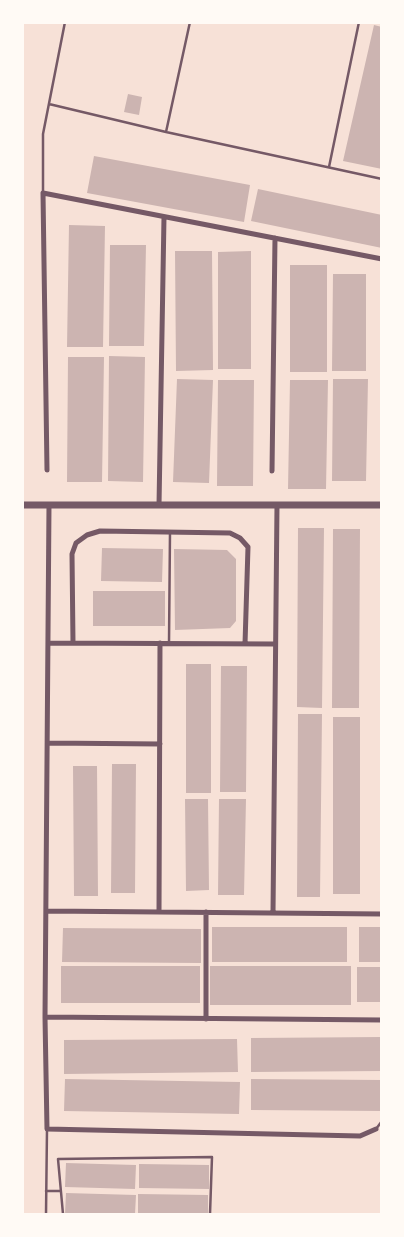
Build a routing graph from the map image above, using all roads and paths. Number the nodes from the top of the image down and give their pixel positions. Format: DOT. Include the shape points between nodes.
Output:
graph roads {
  1 [pos="65,22"];
  2 [pos="190,22"];
  3 [pos="359,22"];
  4 [pos="49,104"];
  5 [pos="166,132"];
  6 [pos="329,167"];
  7 [pos="382,179"];
  8 [pos="43,193"];
  9 [pos="164,217"];
  10 [pos="275,238"];
  11 [pos="382,259"];
  12 [pos="47,470"];
  13 [pos="272,471"];
  14 [pos="382,504"];
  15 [pos="22,505"];
  16 [pos="50,505"];
  17 [pos="159,505"];
  18 [pos="277,505"];
  19 [pos="170,532"];
  20 [pos="49,643"];
  21 [pos="73,643"];
  22 [pos="160,643"];
  23 [pos="169,644"];
  24 [pos="246,644"];
  25 [pos="274,644"];
  26 [pos="48,743"];
  27 [pos="160,744"];
  28 [pos="47,911"];
  29 [pos="159,912"];
  30 [pos="206,912"];
  31 [pos="273,913"];
  32 [pos="382,914"];
  33 [pos="45,1017"];
  34 [pos="206,1019"];
  35 [pos="382,1020"];
  36 [pos="382,1121"];
  37 [pos="47,1129"];
  38 [pos="376,1129"];
  39 [pos="46,1191"];
  40 [pos="60,1191"];
  41 [pos="46,1214"];
  42 [pos="63,1214"];
  43 [pos="210,1214"];
  1 -- 4 [label="lane"];
  2 -- 5 [label="lane"];
  3 -- 6 [label="lane"];
  4 -- 5 [label="lane"];
  4 -- 8 [label="lane" via="43,134"];
  5 -- 6 [label="lane"];
  6 -- 7 [label="lane"];
  8 -- 9 [label="street"];
  8 -- 12 [label="street"];
  9 -- 10 [label="street"];
  9 -- 17 [label="street"];
  10 -- 11 [label="street"];
  10 -- 13 [label="street"];
  14 -- 18 [label="street"];
  15 -- 16 [label="street"];
  16 -- 17 [label="street"];
  16 -- 20 [label="street"];
  17 -- 18 [label="street"];
  18 -- 25 [label="street"];
  19 -- 21 [label="street" via="100,531 76,543 72,554"];
  19 -- 23 [label="lane"];
  19 -- 24 [label="street" via="230,533 248,547"];
  20 -- 21 [label="street"];
  20 -- 26 [label="street"];
  21 -- 22 [label="street"];
  22 -- 23 [label="street"];
  22 -- 27 [label="street"];
  23 -- 24 [label="street"];
  24 -- 25 [label="street"];
  25 -- 31 [label="street"];
  26 -- 27 [label="street"];
  26 -- 28 [label="street"];
  27 -- 29 [label="street"];
  28 -- 29 [label="street"];
  28 -- 33 [label="street"];
  29 -- 30 [label="street"];
  30 -- 31 [label="street"];
  30 -- 34 [label="street"];
  31 -- 32 [label="street"];
  33 -- 34 [label="street"];
  33 -- 37 [label="street"];
  34 -- 35 [label="street"];
  36 -- 38 [label="lane"];
  37 -- 38 [label="street" via="360,1136"];
  37 -- 39 [label="lane"];
  39 -- 40 [label="lane"];
  39 -- 41 [label="lane"];
  40 -- 42 [label="lane"];
  40 -- 43 [label="lane" via="58,1159 212,1157"];
}
